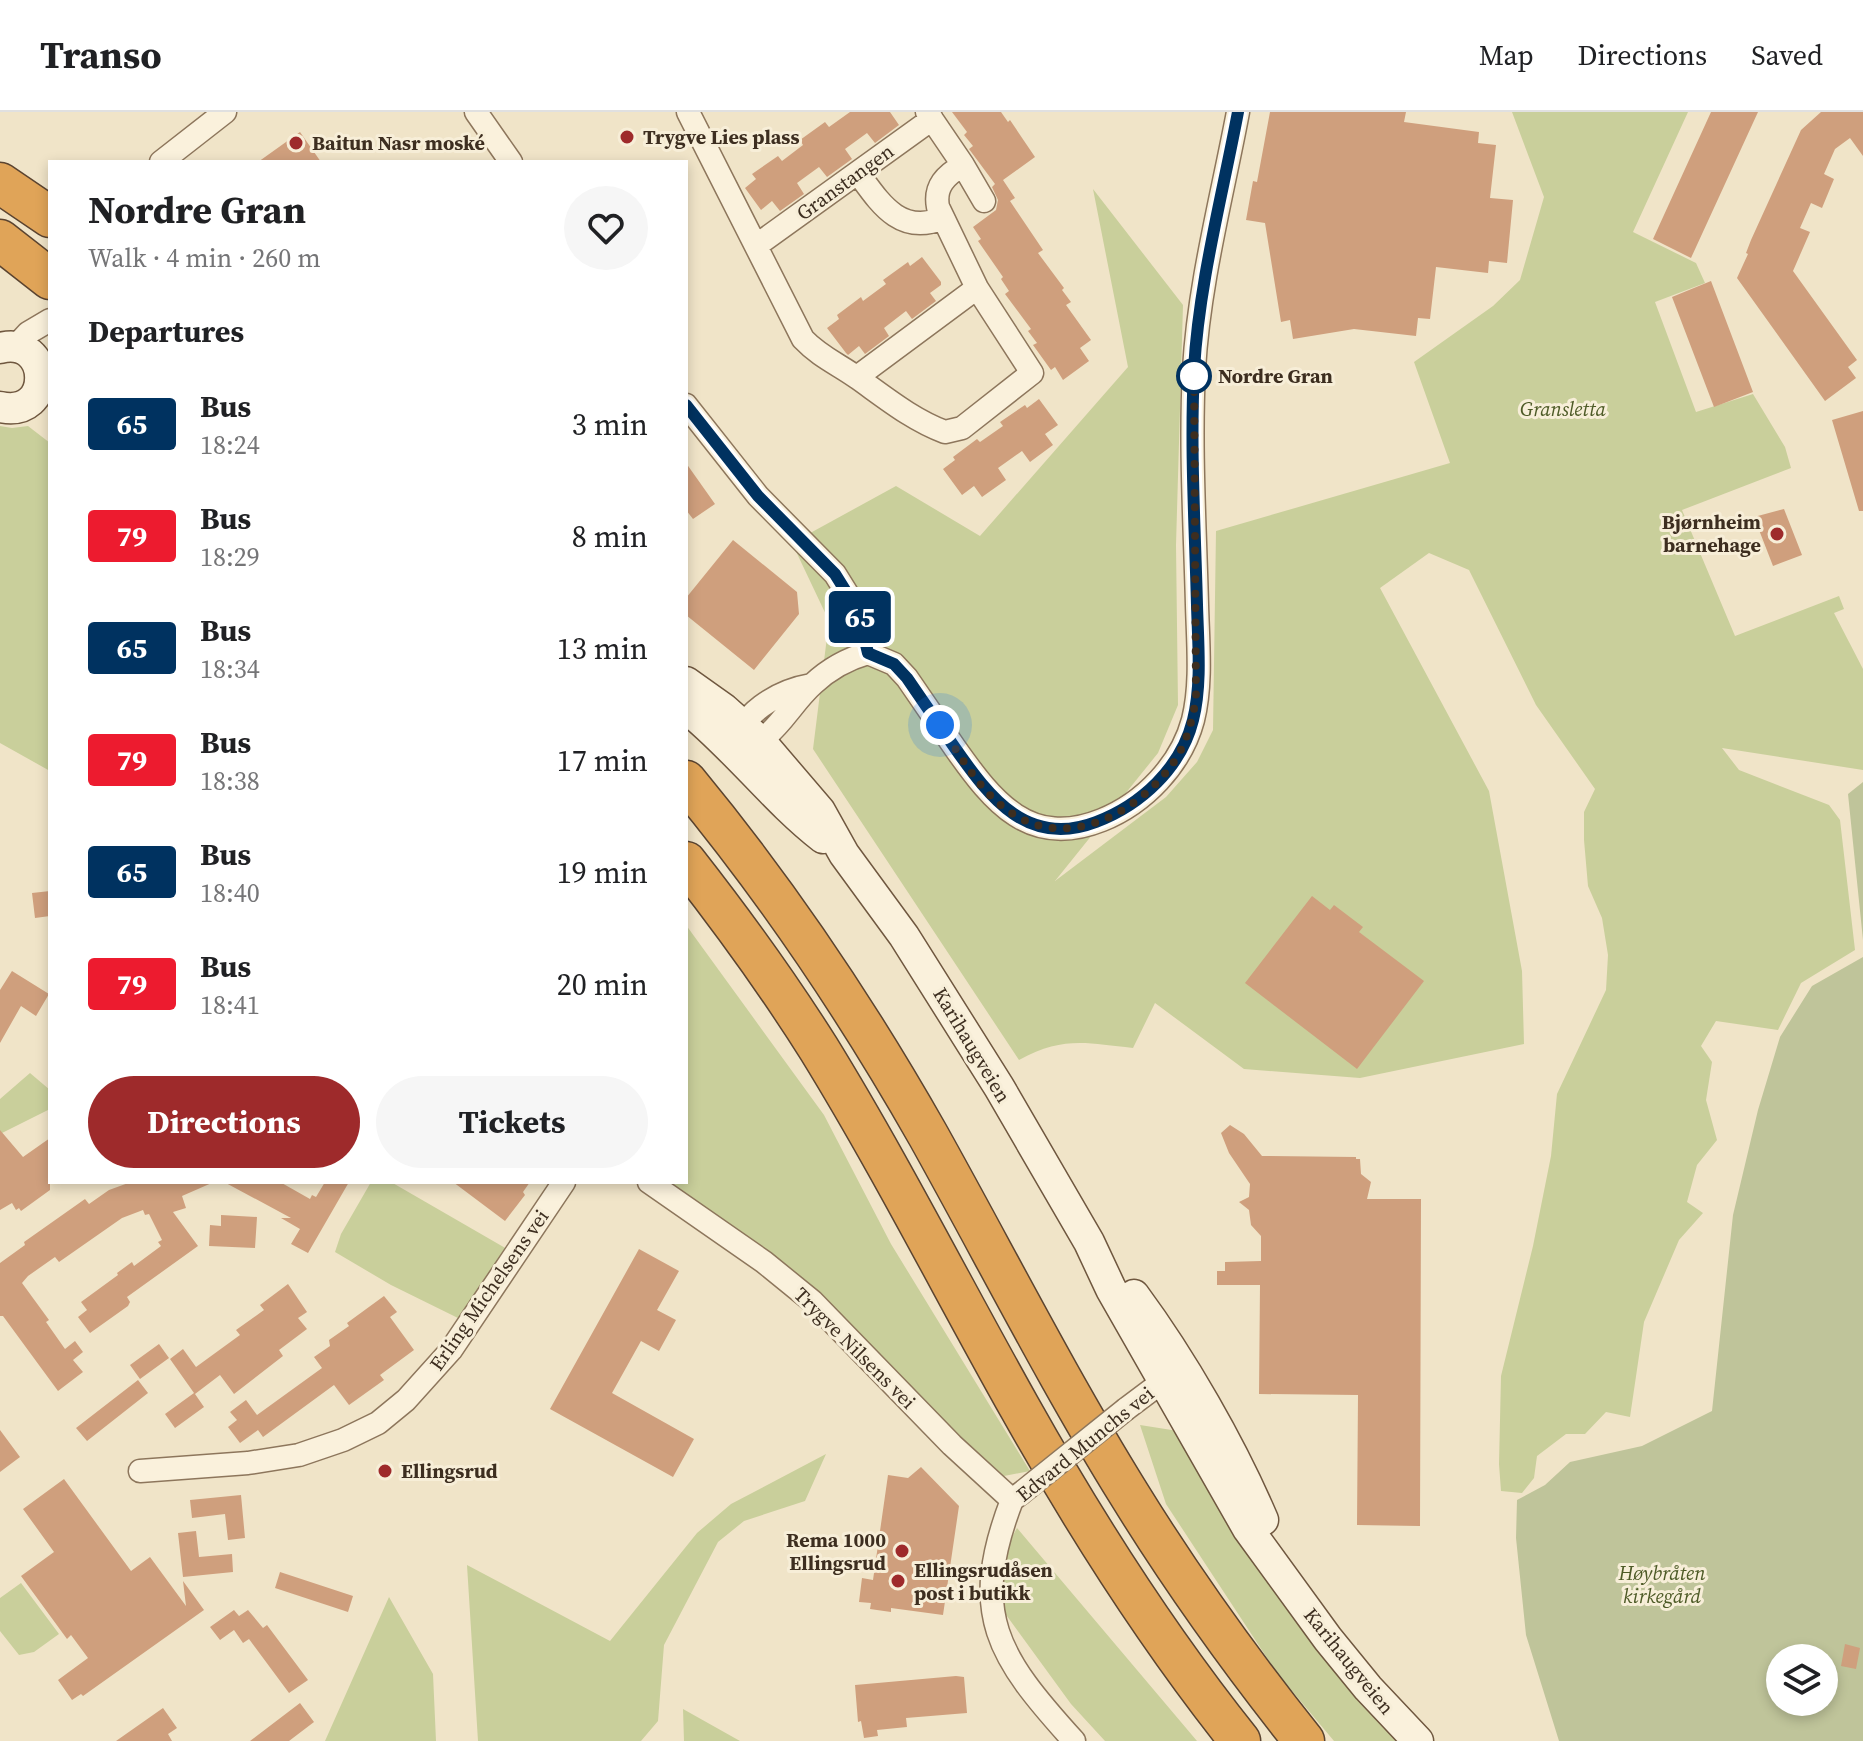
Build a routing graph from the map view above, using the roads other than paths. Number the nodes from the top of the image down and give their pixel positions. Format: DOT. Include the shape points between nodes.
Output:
graph roads {
  1 [pos="225,112"];
  2 [pos="476,112"];
  3 [pos="688,112"];
  4 [pos="1238,112"];
  5 [pos="930,116"];
  6 [pos="164,160"];
  7 [pos="510,160"];
  8 [pos="963,165"];
  9 [pos="858,173"];
  10 [pos="0,183"];
  11 [pos="984,201"];
  12 [pos="48,216"];
  13 [pos="943,218"];
  14 [pos="4,244"];
  15 [pos="757,245"];
  16 [pos="48,277"];
  17 [pos="977,288"];
  18 [pos="48,323"];
  19 [pos="27,354"];
  20 [pos="857,377"];
  21 [pos="11,407"];
  22 [pos="688,408"];
  23 [pos="48,420"];
  24 [pos="868,653"];
  25 [pos="688,684"];
  26 [pos="688,709"];
  27 [pos="745,739"];
  28 [pos="688,784"];
  29 [pos="688,865"];
  30 [pos="563,1184"];
  31 [pos="652,1184"];
  32 [pos="1172,1374"];
  33 [pos="140,1471"];
  34 [pos="1016,1497"];
  35 [pos="1074,1741"];
  36 [pos="1240,1741"];
  37 [pos="1304,1741"];
  38 [pos="1418,1741"];
  1 -- 6 [label="street"];
  2 -- 7 [label="street"];
  3 -- 15 [label="street"];
  4 -- 24 [label="street" via="1198,329 1193,428 1196,698 1193,721 1173,764 1144,794 1105,819 1063,830 1028,823 992,798 894,664"];
  5 -- 8 [label="street, Granstangen"];
  5 -- 9 [label="street, Granstangen"];
  8 -- 11 [label="street, Granstangen"];
  8 -- 13 [label="street" via="948,174 936,195"];
  9 -- 13 [label="street" via="901,219 931,223"];
  9 -- 15 [label="street, Granstangen"];
  10 -- 12 [label="highway"];
  13 -- 17 [label="street"];
  14 -- 16 [label="highway"];
  15 -- 20 [label="street" via="803,339 823,358"];
  17 -- 20 [label="street"];
  17 -- 20 [label="street" via="1032,373 962,428 945,432 931,427"];
  18 -- 19 [label="street"];
  19 -- 21 [label="main road" via="35,396"];
  21 -- 23 [label="main road"];
  22 -- 24 [label="street" via="758,496 835,574 858,611"];
  24 -- 27 [label="street" via="847,660 811,685 789,689"];
  25 -- 27 [label="main road, Karihaugveien"];
  26 -- 27 [label="main road, Karihaugveien"];
  27 -- 32 [label="main road, Karihaugveien" via="820,811 960,1023 1089,1242 1111,1289"];
  28 -- 37 [label="highway" via="828,972 928,1135 1128,1493 1196,1597"];
  29 -- 36 [label="highway" via="783,994 833,1073 1119,1573"];
  30 -- 33 [label="street, Erling Michelsens vei" via="451,1350 378,1423 299,1455"];
  31 -- 34 [label="street, Trygve Nilsens vei" via="812,1301 952,1445"];
  32 -- 34 [label="street, Edvard Munchs vei, bridge"];
  32 -- 38 [label="main road, Karihaugveien" via="1241,1472 1285,1578 1328,1639"];
  34 -- 35 [label="street, Edvard Munchs vei" via="999,1536 991,1576 999,1639 1020,1678"];
}
